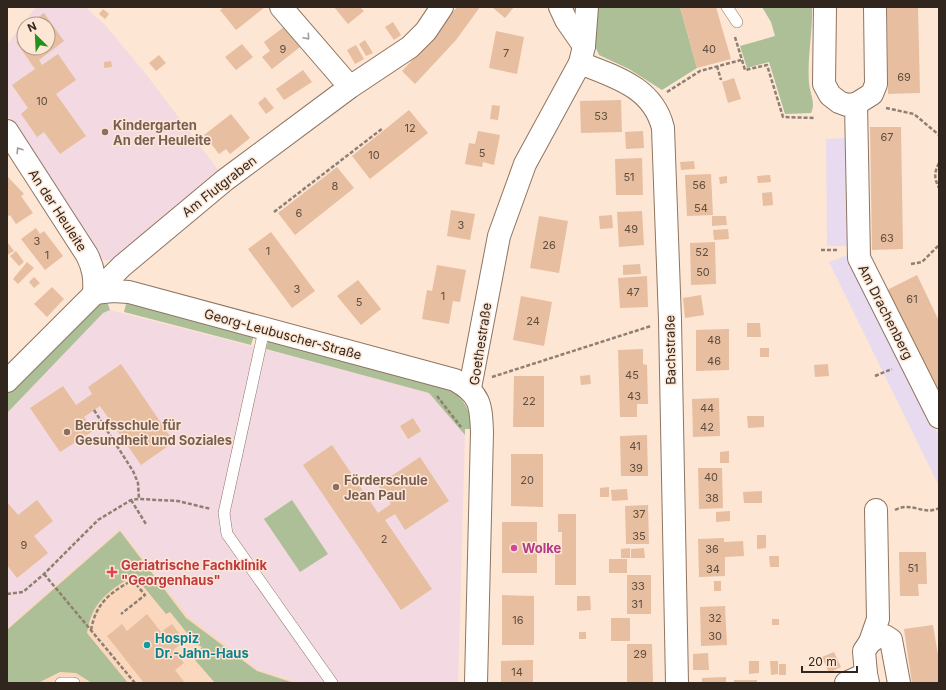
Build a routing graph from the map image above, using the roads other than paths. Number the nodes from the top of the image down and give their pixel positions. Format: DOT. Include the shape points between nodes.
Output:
graph roads {
  1 [pos="281,7"];
  2 [pos="442,7"];
  3 [pos="560,7"];
  4 [pos="587,7"];
  5 [pos="727,7"];
  6 [pos="824,7"];
  7 [pos="875,7"];
  8 [pos="737,22"];
  9 [pos="582,55"];
  10 [pos="350,87"];
  11 [pos="862,101"];
  12 [pos="7,131"];
  13 [pos="94,293"];
  14 [pos="264,330"];
  15 [pos="7,381"];
  16 [pos="470,388"];
  17 [pos="939,417"];
  18 [pos="876,510"];
  19 [pos="870,642"];
  20 [pos="860,680"];
  21 [pos="61,683"];
  22 [pos="74,683"];
  23 [pos="332,683"];
  24 [pos="476,683"];
  25 [pos="677,683"];
  26 [pos="899,683"];
  1 -- 10 [label="street, one-way"];
  2 -- 10 [label="street, Am Flutgraben" via="426,31 410,48"];
  3 -- 9 [label="street"];
  4 -- 9 [label="street, Goethestraße"];
  5 -- 8 [label="lane"];
  6 -- 11 [label="street" via="824,84 830,96 839,102 847,105"];
  7 -- 11 [label="street, Am Drachenberg" via="876,84 872,94"];
  9 -- 16 [label="street, Goethestraße" via="525,164 499,236"];
  9 -- 25 [label="street, Bachstraße" via="651,101 663,128 670,320"];
  10 -- 13 [label="street, Am Flutgraben" via="226,180 122,266"];
  11 -- 17 [label="street, Am Drachenberg" via="859,258"];
  13 -- 12 [label="street, An der Heuleite, one-way" via="94,272 88,255"];
  13 -- 14 [label="street, Georg-Leubuscher-Straße" via="129,292"];
  13 -- 15 [label="street, Am Flutgraben"];
  14 -- 16 [label="street, Georg-Leubuscher-Straße" via="454,380"];
  14 -- 23 [label="lane" via="224,513 227,534"];
  16 -- 24 [label="street, Goethestraße" via="481,410 482,432"];
  18 -- 19 [label="street" via="878,619"];
  19 -- 20 [label="street" via="864,651"];
  19 -- 26 [label="street" via="885,636 891,640"];
  21 -- 22 [label="lane"];
}
